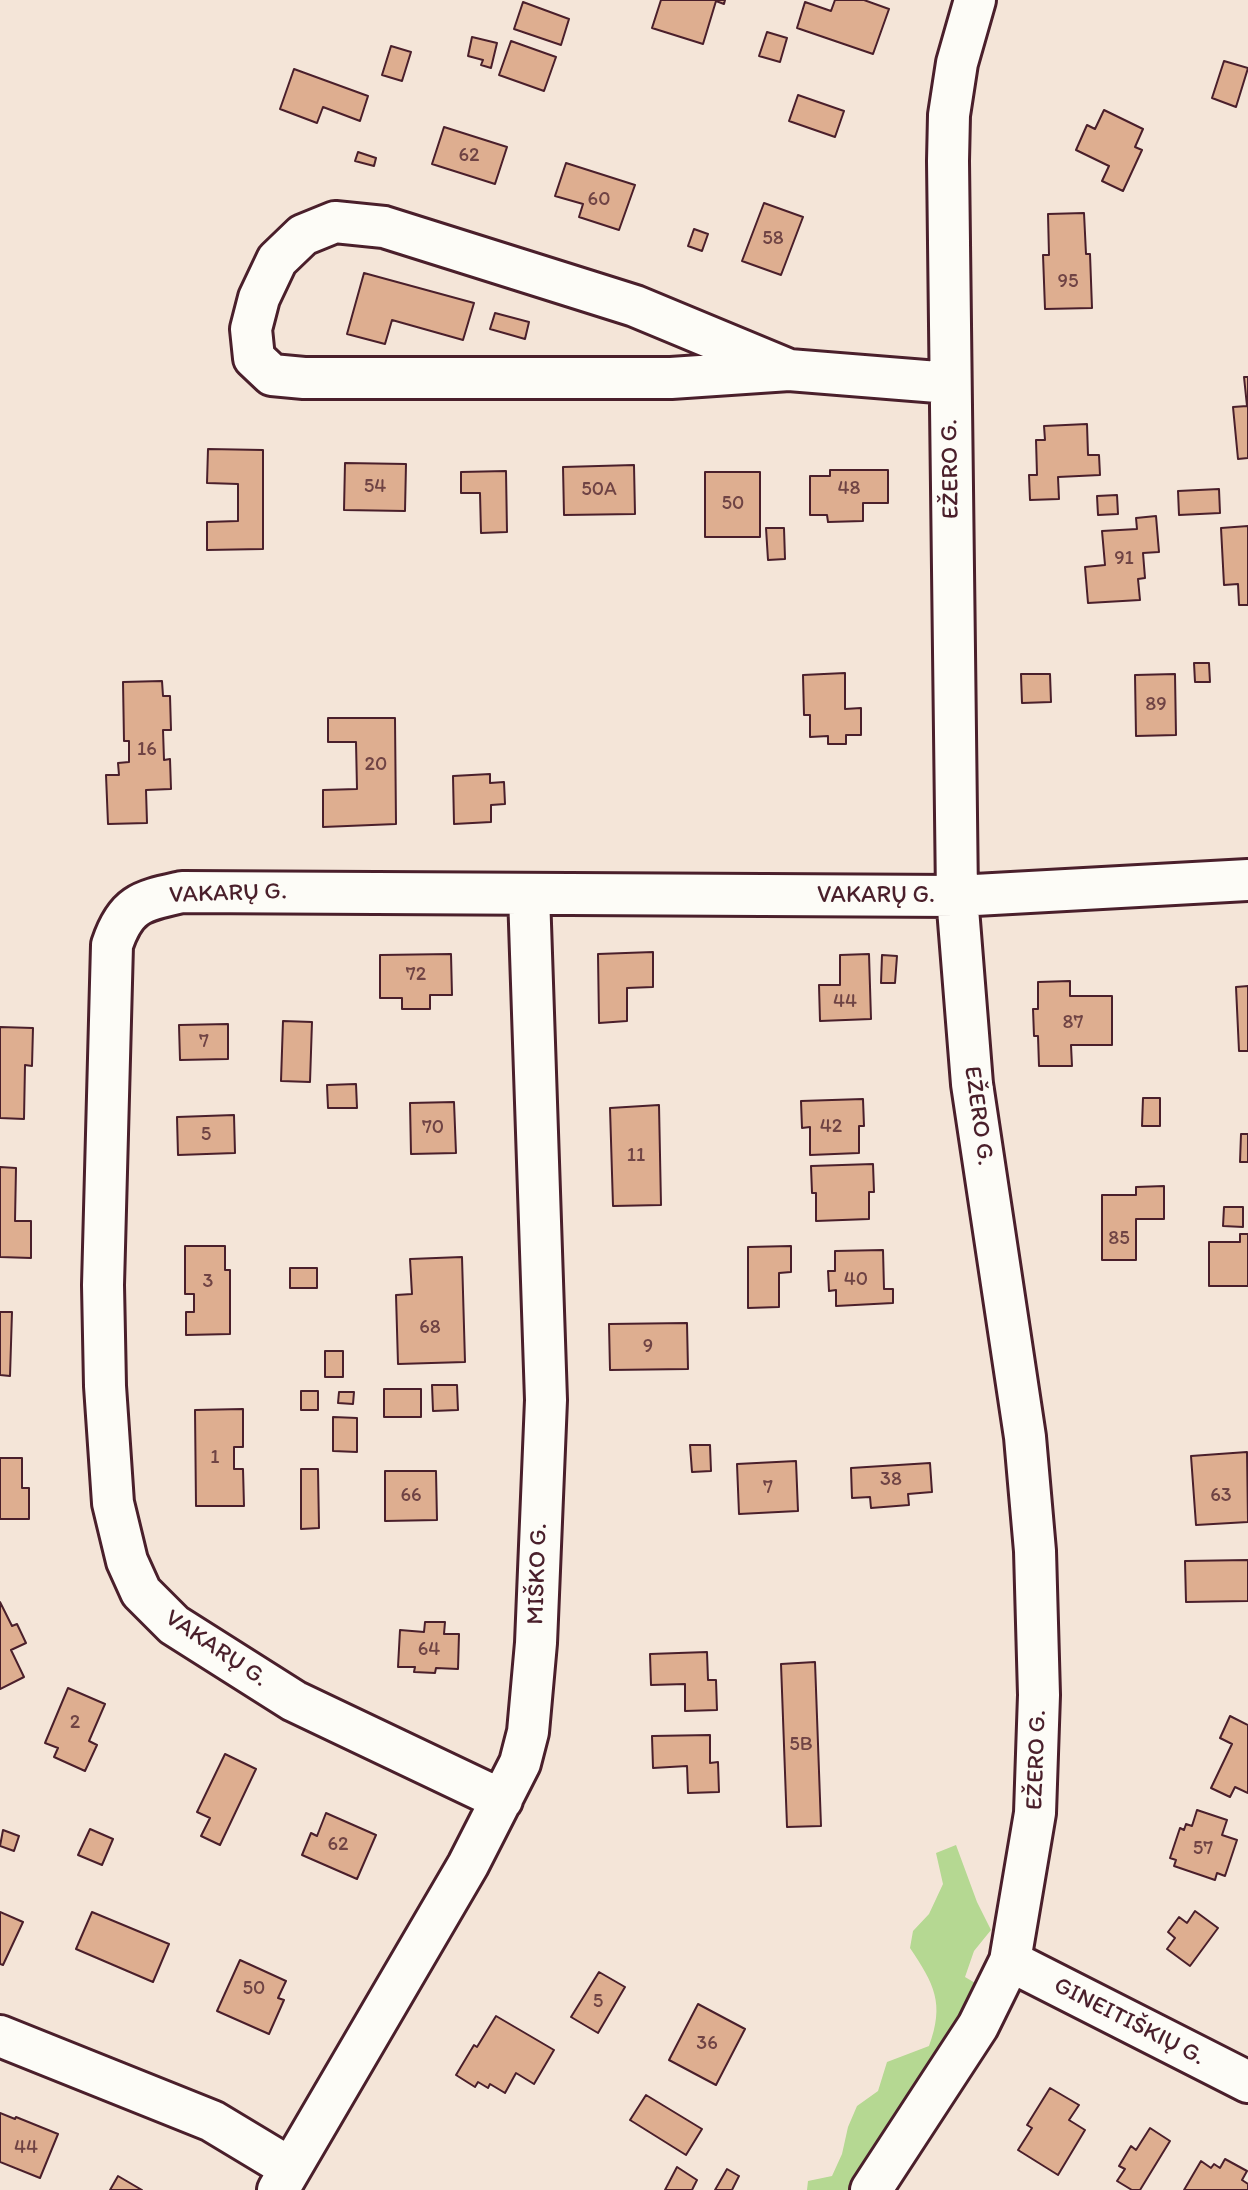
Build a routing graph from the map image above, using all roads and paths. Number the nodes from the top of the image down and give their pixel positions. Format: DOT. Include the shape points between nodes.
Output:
graph roads {
  1 [pos="975,0"];
  2 [pos="789,370"];
  3 [pos="950,383"];
  4 [pos="1248,880"];
  5 [pos="529,894"];
  6 [pos="957,896"];
  7 [pos="502,1800"];
  8 [pos="1010,1961"];
  9 [pos="0,2036"];
  10 [pos="1248,2082"];
  11 [pos="284,2179"];
  12 [pos="871,2190"];
  1 -- 3 [label="street, EŽERO G." via="949,115"];
  2 -- 2 [label="street" via="635,306 384,227 335,222 303,235 277,260 251,329 254,358 272,375 304,378 671,378"];
  2 -- 3 [label="street"];
  3 -- 6 [label="street, EŽERO G."];
  4 -- 6 [label="street, VAKARŲ G."];
  5 -- 6 [label="street, VAKARŲ G."];
  5 -- 7 [label="street, MIŠKO G." via="546,1400 528,1732"];
  5 -- 7 [label="street, VAKARŲ G." via="182,892 142,902 118,926 112,945 105,1386 113,1503 131,1571 141,1592 174,1625 294,1701"];
  6 -- 8 [label="street, EŽERO G." via="972,1084 1017,1375 1035,1551 1035,1813"];
  7 -- 11 [label="street, MIŠKO G."];
  8 -- 10 [label="street, GINEITIŠKIŲ G."];
  8 -- 12 [label="street, EŽERO G." via="978,2026"];
  9 -- 11 [label="street" via="212,2121"];
}
